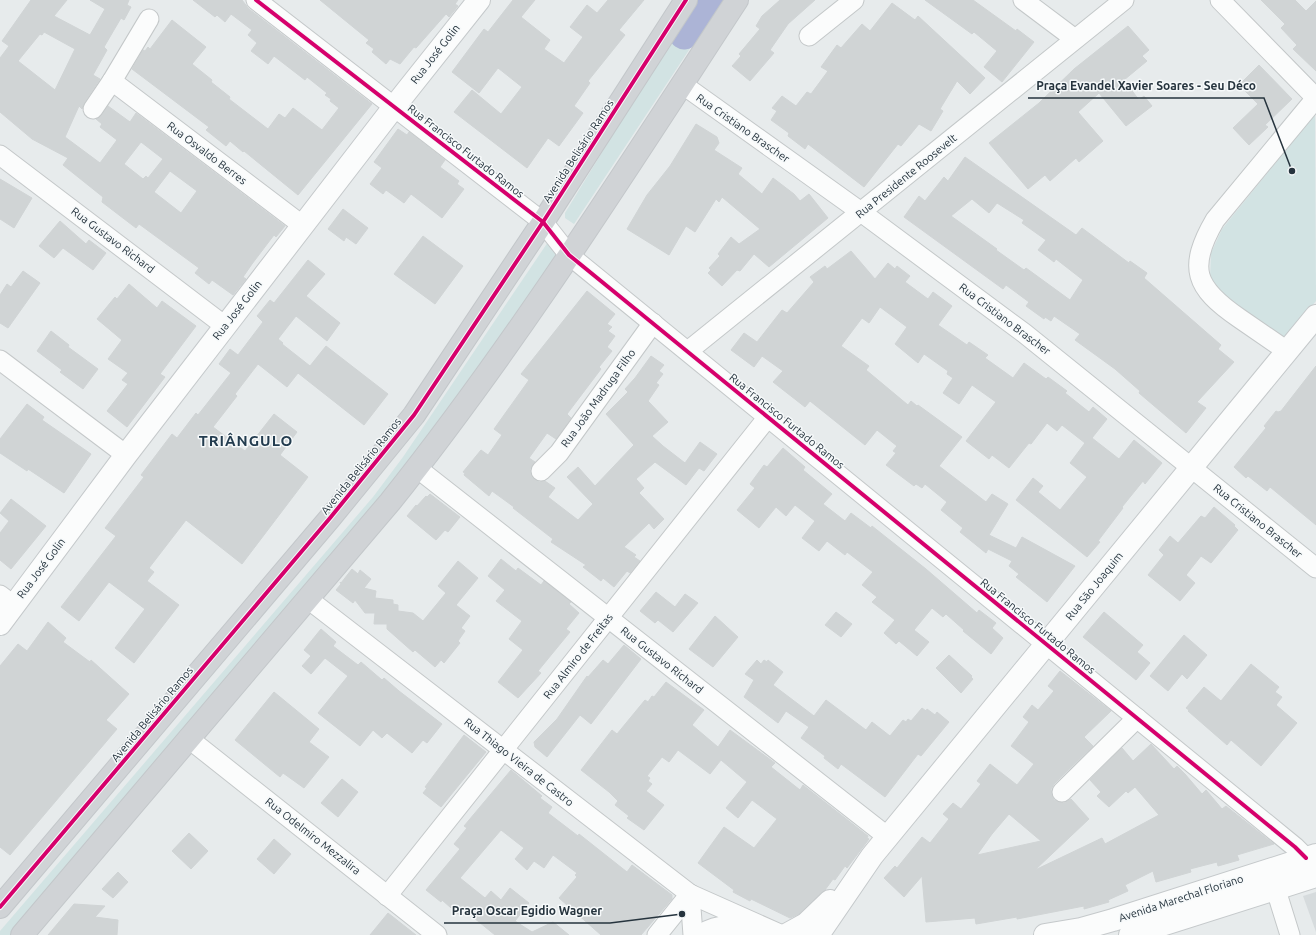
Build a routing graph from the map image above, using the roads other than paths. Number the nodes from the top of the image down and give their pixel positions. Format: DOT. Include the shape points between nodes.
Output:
graph roads {
  1 [pos="256,0"];
  2 [pos="479,0"];
  3 [pos="686,0"];
  4 [pos="737,0"];
  5 [pos="854,0"];
  6 [pos="1023,0"];
  7 [pos="1124,0"];
  8 [pos="1220,0"];
  9 [pos="149,19"];
  10 [pos="809,36"];
  11 [pos="1076,39"];
  12 [pos="112,81"];
  13 [pos="682,84"];
  14 [pos="1316,98"];
  15 [pos="394,106"];
  16 [pos="93,109"];
  17 [pos="0,155"];
  18 [pos="861,212"];
  19 [pos="543,222"];
  20 [pos="302,226"];
  21 [pos="569,255"];
  22 [pos="1316,316"];
  23 [pos="653,322"];
  24 [pos="225,326"];
  25 [pos="688,351"];
  26 [pos="1287,351"];
  27 [pos="0,360"];
  28 [pos="768,416"];
  29 [pos="126,455"];
  30 [pos="1192,467"];
  31 [pos="417,468"];
  32 [pos="541,471"];
  33 [pos="1316,568"];
  34 [pos="308,599"];
  35 [pos="7,600"];
  36 [pos="608,618"];
  37 [pos="0,624"];
  38 [pos="1046,644"];
  39 [pos="1136,718"];
  40 [pos="188,738"];
  41 [pos="503,750"];
  42 [pos="1062,792"];
  43 [pos="888,837"];
  44 [pos="872,856"];
  45 [pos="1313,863"];
  46 [pos="1276,890"];
  47 [pos="690,894"];
  48 [pos="388,896"];
  49 [pos="0,907"];
  50 [pos="736,914"];
  51 [pos="22,935"];
  52 [pos="437,935"];
  53 [pos="657,935"];
  54 [pos="693,935"];
  55 [pos="702,935"];
  56 [pos="752,935"];
  57 [pos="782,935"];
  58 [pos="786,935"];
  59 [pos="818,935"];
  60 [pos="1045,935"];
  61 [pos="1130,935"];
  62 [pos="1290,935"];
  1 -- 15 [label="street, Rua Francisco Furtado Ramos"];
  2 -- 15 [label="street, Rua José Golin"];
  3 -- 19 [label="main road, Avenida Belisário Ramos"];
  4 -- 13 [label="main road"];
  5 -- 10 [label="street"];
  6 -- 11 [label="street"];
  7 -- 11 [label="street, Rua Presidente Roosevelt"];
  8 -- 14 [label="street"];
  9 -- 12 [label="street"];
  11 -- 18 [label="street, Rua Presidente Roosevelt"];
  12 -- 16 [label="street"];
  12 -- 20 [label="street, Rua Osvaldo Berres"];
  13 -- 18 [label="street, Rua Cristiano Brascher"];
  13 -- 21 [label="main road"];
  14 -- 26 [label="street" via="1215,220 1200,253 1198,270 1210,295 1221,306"];
  15 -- 19 [label="street, Rua Francisco Furtado Ramos"];
  15 -- 20 [label="street, Rua José Golin"];
  17 -- 24 [label="street, Rua Gustavo Richard"];
  18 -- 25 [label="street, Rua Presidente Roosevelt"];
  18 -- 30 [label="street, Rua Cristiano Brascher" via="1024,332"];
  19 -- 21 [label="street, Rua Francisco Furtado Ramos"];
  19 -- 49 [label="main road, Avenida Belisário Ramos" via="414,415 395,439"];
  20 -- 24 [label="street, Rua José Golin"];
  21 -- 23 [label="street, Rua Francisco Furtado Ramos"];
  21 -- 31 [label="main road" via="441,438"];
  22 -- 26 [label="street, Rua São Joaquim"];
  23 -- 25 [label="street, Rua Francisco Furtado Ramos"];
  23 -- 32 [label="street, Rua João Madruga Filho" via="559,453"];
  24 -- 29 [label="street, Rua José Golin"];
  25 -- 28 [label="street, Rua Francisco Furtado Ramos"];
  26 -- 30 [label="street, Rua São Joaquim"];
  27 -- 29 [label="street"];
  28 -- 36 [label="street, Rua Almiro de Freitas"];
  28 -- 38 [label="street, Rua Francisco Furtado Ramos"];
  29 -- 35 [label="street, Rua José Golin"];
  30 -- 33 [label="street, Rua Cristiano Brascher"];
  30 -- 38 [label="street, Rua São Joaquim"];
  31 -- 34 [label="main road"];
  31 -- 36 [label="street, Rua Gustavo Richard"];
  34 -- 40 [label="main road"];
  34 -- 41 [label="street, Rua Thiago Vieira de Castro"];
  35 -- 37 [label="street, Rua José Golin"];
  36 -- 41 [label="street, Rua Almiro de Freitas"];
  36 -- 43 [label="street, Rua Gustavo Richard"];
  38 -- 39 [label="street, Rua Francisco Furtado Ramos"];
  38 -- 43 [label="street, Rua São Joaquim"];
  39 -- 42 [label="street"];
  39 -- 45 [label="street, Rua Francisco Furtado Ramos"];
  40 -- 48 [label="street, Rua Odelmiro Mezzalira"];
  40 -- 51 [label="main road"];
  41 -- 47 [label="street, Rua Thiago Vieira de Castro"];
  41 -- 48 [label="street, Rua Almiro de Freitas"];
  43 -- 44 [label="street, Rua São Joaquim"];
  44 -- 58 [label="street, Rua São Joaquim" via="815,916"];
  44 -- 59 [label="street, Rua São Joaquim"];
  45 -- 46 [label="street, Avenida Marechal Floriano"];
  45 -- 60 [label="street, Avenida Marechal Floriano" via="1113,920"];
  46 -- 61 [label="street, Avenida Marechal Floriano"];
  46 -- 62 [label="street"];
  47 -- 50 [label="street, Rua Thiago Vieira de Castro"];
  47 -- 53 [label="street"];
  47 -- 54 [label="street"];
  48 -- 52 [label="street, Rua Odelmiro Mezzalira"];
  50 -- 56 [label="street, Rua Thiago Vieira de Castro"];
  50 -- 57 [label="street, Rua Thiago Vieira de Castro"];
  55 -- 56 [label="street" via="716,928 731,926"];
}
